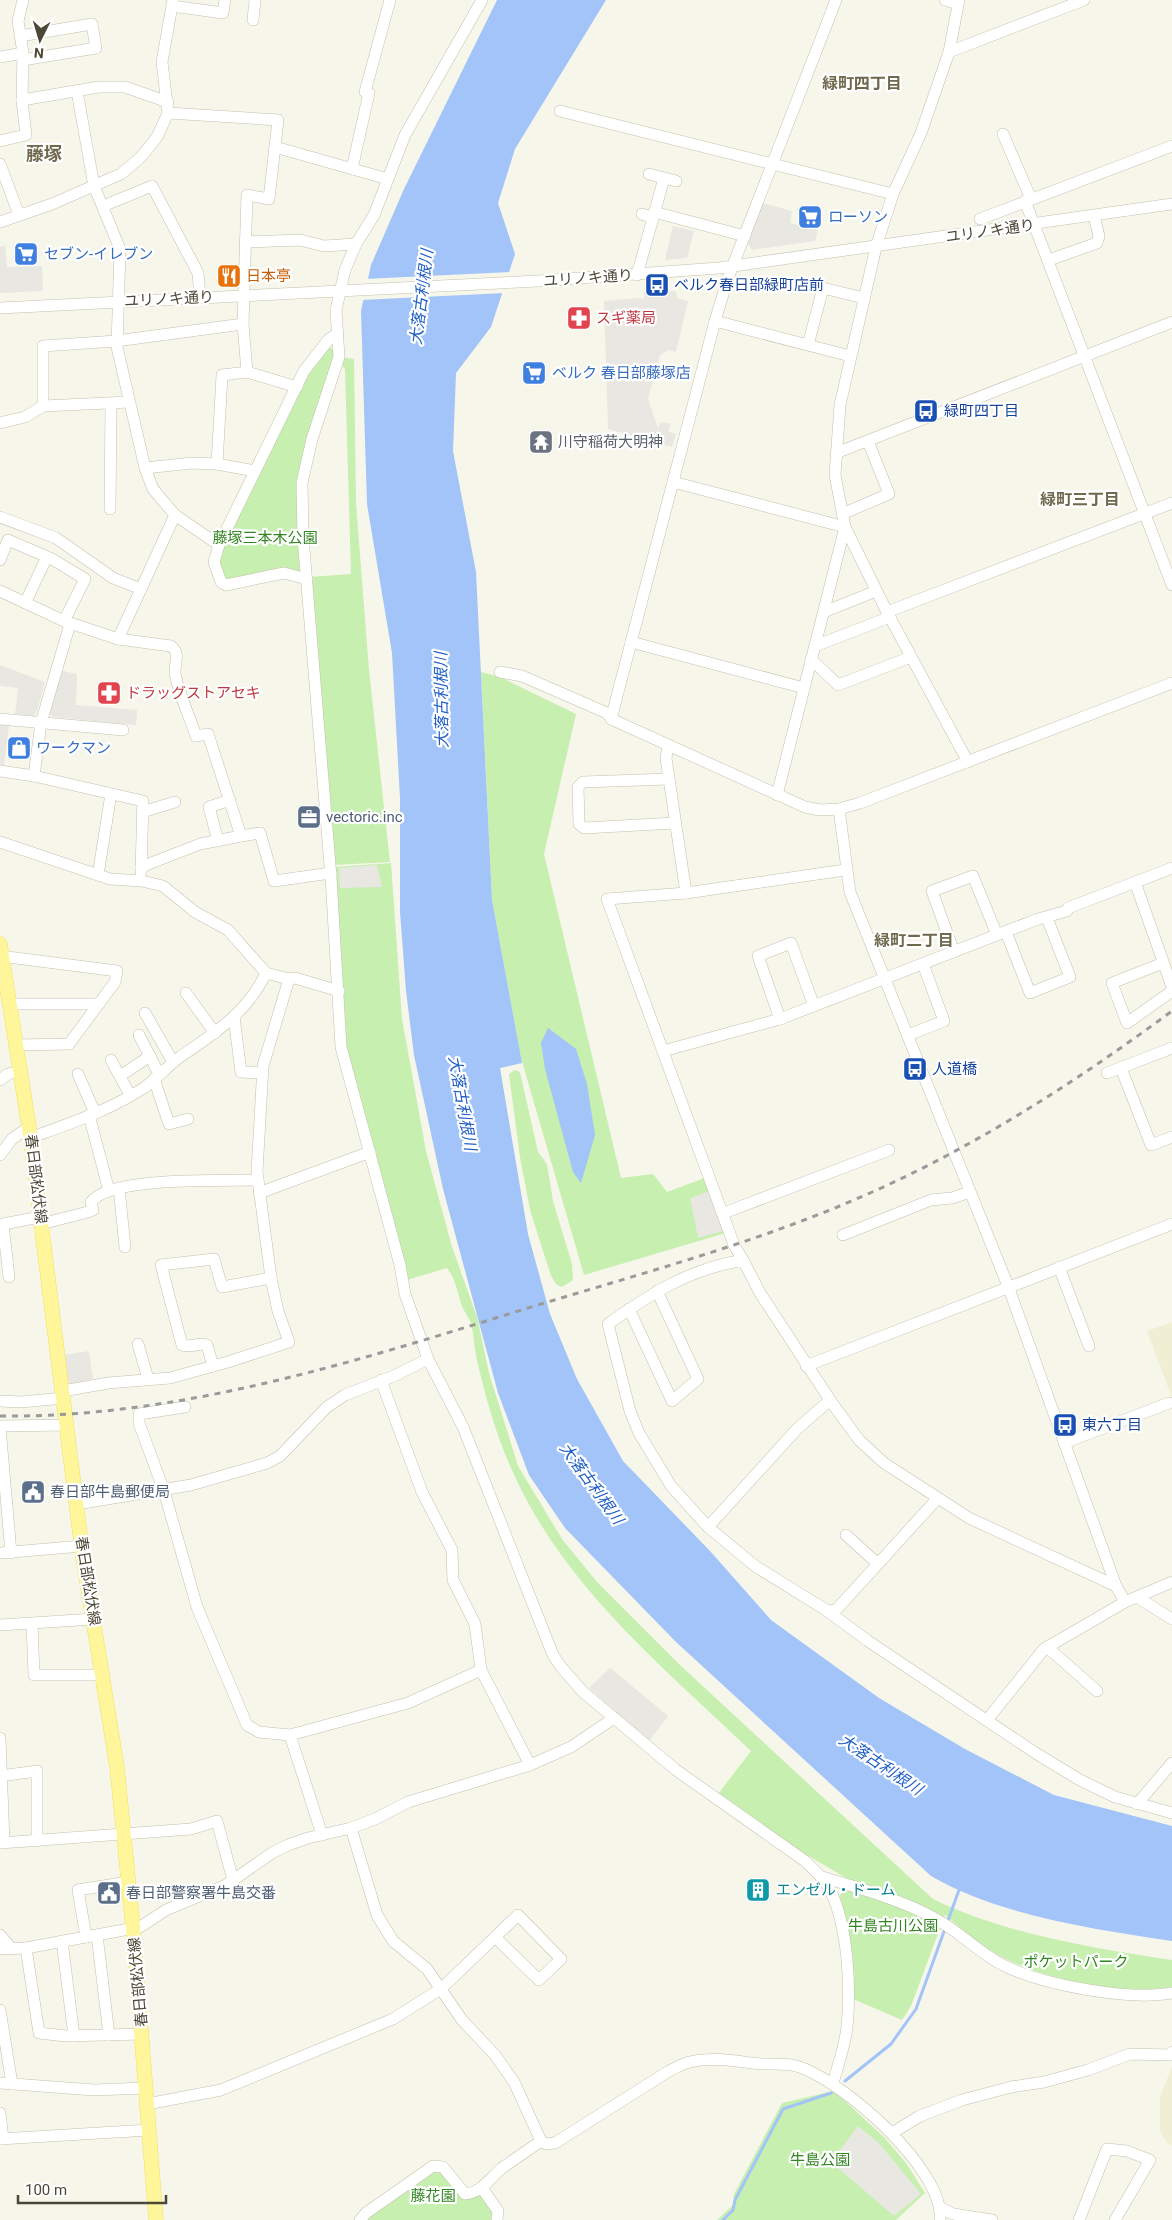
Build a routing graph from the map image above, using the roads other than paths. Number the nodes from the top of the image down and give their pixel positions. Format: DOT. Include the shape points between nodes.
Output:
graph roads {
  1 [pos="23,0"];
  2 [pos="225,0"];
  3 [pos="255,0"];
  4 [pos="390,0"];
  5 [pos="482,0"];
  6 [pos="945,0"];
  7 [pos="1084,0"];
  8 [pos="833,1"];
  9 [pos="959,2"];
  10 [pos="172,3"];
  11 [pos="253,20"];
  12 [pos="20,36"];
  13 [pos="949,52"];
  14 [pos="23,56"];
  15 [pos="0,57"];
  16 [pos="76,91"];
  17 [pos="22,100"];
  18 [pos="168,107"];
  19 [pos="560,111"];
  20 [pos="1003,134"];
  21 [pos="0,141"];
  22 [pos="1172,146"];
  23 [pos="275,147"];
  24 [pos="0,164"];
  25 [pos="772,165"];
  26 [pos="352,169"];
  27 [pos="649,174"];
  28 [pos="664,178"];
  29 [pos="388,179"];
  30 [pos="676,181"];
  31 [pos="94,186"];
  32 [pos="893,194"];
  33 [pos="1028,200"];
  34 [pos="1172,204"];
  35 [pos="103,206"];
  36 [pos="19,215"];
  37 [pos="650,215"];
  38 [pos="1094,216"];
  39 [pos="980,220"];
  40 [pos="0,222"];
  41 [pos="1035,224"];
  42 [pos="745,236"];
  43 [pos="245,242"];
  44 [pos="356,244"];
  45 [pos="876,247"];
  46 [pos="1049,260"];
  47 [pos="733,266"];
  48 [pos="637,275"];
  49 [pos="340,292"];
  50 [pos="243,295"];
  51 [pos="200,298"];
  52 [pos="864,298"];
  53 [pos="120,302"];
  54 [pos="0,308"];
  55 [pos="715,321"];
  56 [pos="1172,322"];
  57 [pos="243,324"];
  58 [pos="338,333"];
  59 [pos="116,341"];
  60 [pos="808,345"];
  61 [pos="850,356"];
  62 [pos="1085,356"];
  63 [pos="247,372"];
  64 [pos="298,387"];
  65 [pos="129,402"];
  66 [pos="111,404"];
  67 [pos="43,406"];
  68 [pos="0,423"];
  69 [pos="868,441"];
  70 [pos="836,453"];
  71 [pos="216,464"];
  72 [pos="145,468"];
  73 [pos="255,471"];
  74 [pos="673,482"];
  75 [pos="1172,503"];
  76 [pos="110,508"];
  77 [pos="842,514"];
  78 [pos="1144,514"];
  79 [pos="175,515"];
  80 [pos="0,517"];
  81 [pos="845,527"];
  82 [pos="219,545"];
  83 [pos="47,557"];
  84 [pos="0,560"];
  85 [pos="307,579"];
  86 [pos="1172,584"];
  87 [pos="141,589"];
  88 [pos="0,591"];
  89 [pos="876,591"];
  90 [pos="25,602"];
  91 [pos="824,612"];
  92 [pos="888,615"];
  93 [pos="67,622"];
  94 [pos="118,639"];
  95 [pos="631,642"];
  96 [pos="815,646"];
  97 [pos="911,658"];
  98 [pos="811,659"];
  99 [pos="500,672"];
  100 [pos="1172,683"];
  101 [pos="804,688"];
  102 [pos="0,719"];
  103 [pos="611,719"];
  104 [pos="41,723"];
  105 [pos="124,730"];
  106 [pos="668,746"];
  107 [pos="968,762"];
  108 [pos="0,771"];
  109 [pos="34,776"];
  110 [pos="669,779"];
  111 [pos="111,794"];
  112 [pos="777,795"];
  113 [pos="230,800"];
  114 [pos="174,802"];
  115 [pos="840,809"];
  116 [pos="142,812"];
  117 [pos="675,823"];
  118 [pos="241,836"];
  119 [pos="218,841"];
  120 [pos="0,842"];
  121 [pos="141,867"];
  122 [pos="1172,868"];
  123 [pos="845,870"];
  124 [pos="331,873"];
  125 [pos="98,875"];
  126 [pos="142,881"];
  127 [pos="1135,882"];
  128 [pos="686,893"];
  129 [pos="1047,918"];
  130 [pos="1001,933"];
  131 [pos="1,952"];
  132 [pos="954,952"];
  133 [pos="923,964"];
  134 [pos="1163,964"];
  135 [pos="266,973"];
  136 [pos="886,978"];
  137 [pos="289,979"];
  138 [pos="1172,989"];
  139 [pos="339,991"];
  140 [pos="186,993"];
  141 [pos="10,1004"];
  142 [pos="99,1004"];
  143 [pos="814,1006"];
  144 [pos="146,1013"];
  145 [pos="234,1017"];
  146 [pos="780,1019"];
  147 [pos="215,1033"];
  148 [pos="139,1035"];
  149 [pos="908,1035"];
  150 [pos="16,1045"];
  151 [pos="1172,1048"];
  152 [pos="662,1051"];
  153 [pos="150,1056"];
  154 [pos="111,1060"];
  155 [pos="173,1062"];
  156 [pos="1121,1068"];
  157 [pos="20,1071"];
  158 [pos="262,1073"];
  159 [pos="1107,1073"];
  160 [pos="78,1074"];
  161 [pos="120,1076"];
  162 [pos="156,1076"];
  163 [pos="0,1080"];
  164 [pos="130,1095"];
  165 [pos="92,1114"];
  166 [pos="188,1119"];
  167 [pos="30,1132"];
  168 [pos="1172,1137"];
  169 [pos="889,1150"];
  170 [pos="370,1152"];
  171 [pos="0,1155"];
  172 [pos="258,1180"];
  173 [pos="114,1189"];
  174 [pos="970,1192"];
  175 [pos="260,1193"];
  176 [pos="724,1213"];
  177 [pos="41,1220"];
  178 [pos="1172,1224"];
  179 [pos="843,1235"];
  180 [pos="125,1248"];
  181 [pos="743,1260"];
  182 [pos="1059,1267"];
  183 [pos="9,1277"];
  184 [pos="270,1278"];
  185 [pos="1008,1286"];
  186 [pos="657,1291"];
  187 [pos="629,1309"];
  188 [pos="138,1344"];
  189 [pos="1089,1346"];
  190 [pos="428,1359"];
  191 [pos="213,1366"];
  192 [pos="806,1366"];
  193 [pos="148,1379"];
  194 [pos="381,1380"];
  195 [pos="63,1395"];
  196 [pos="830,1400"];
  197 [pos="0,1401"];
  198 [pos="1169,1403"];
  199 [pos="185,1407"];
  200 [pos="67,1426"];
  201 [pos="0,1427"];
  202 [pos="1064,1443"];
  203 [pos="164,1491"];
  204 [pos="937,1499"];
  205 [pos="77,1504"];
  206 [pos="708,1527"];
  207 [pos="846,1535"];
  208 [pos="82,1546"];
  209 [pos="6,1553"];
  210 [pos="878,1564"];
  211 [pos="1172,1582"];
  212 [pos="1116,1586"];
  213 [pos="1137,1597"];
  214 [pos="1125,1602"];
  215 [pos="829,1612"];
  216 [pos="94,1619"];
  217 [pos="1172,1620"];
  218 [pos="32,1624"];
  219 [pos="0,1625"];
  220 [pos="1047,1647"];
  221 [pos="481,1670"];
  222 [pos="104,1675"];
  223 [pos="1097,1691"];
  224 [pos="614,1718"];
  225 [pos="987,1720"];
  226 [pos="290,1735"];
  227 [pos="0,1738"];
  228 [pos="1172,1763"];
  229 [pos="530,1765"];
  230 [pos="1,1776"];
  231 [pos="1137,1804"];
  232 [pos="2,1813"];
  233 [pos="1172,1813"];
  234 [pos="351,1828"];
  235 [pos="124,1835"];
  236 [pos="322,1835"];
  237 [pos="38,1840"];
  238 [pos="2,1843"];
  239 [pos="822,1877"];
  240 [pos="233,1880"];
  241 [pos="128,1882"];
  242 [pos="133,1928"];
  243 [pos="0,1935"];
  244 [pos="91,1936"];
  245 [pos="495,1937"];
  246 [pos="62,1941"];
  247 [pos="26,1948"];
  248 [pos="6,1949"];
  249 [pos="442,1988"];
  250 [pos="1172,1993"];
  251 [pos="0,2010"];
  252 [pos="142,2034"];
  253 [pos="109,2035"];
  254 [pos="74,2036"];
  255 [pos="2,2041"];
  256 [pos="1172,2052"];
  257 [pos="833,2083"];
  258 [pos="6,2084"];
  259 [pos="146,2088"];
  260 [pos="147,2104"];
  261 [pos="0,2113"];
  262 [pos="149,2130"];
  263 [pos="892,2133"];
  264 [pos="2,2139"];
  265 [pos="541,2142"];
  266 [pos="482,2188"];
  267 [pos="940,2214"];
  268 [pos="156,2220"];
  269 [pos="360,2220"];
  270 [pos="497,2220"];
  271 [pos="992,2220"];
  272 [pos="1079,2220"];
  273 [pos="1114,2220"];
  1 -- 12 [label="street" via="18,21"];
  2 -- 10 [label="street" via="222,13"];
  3 -- 11 [label="street"];
  4 -- 26 [label="street" via="365,92 369,93"];
  5 -- 29 [label="street" via="421,103"];
  6 -- 9 [label="street"];
  7 -- 13 [label="street"];
  8 -- 25 [label="street"];
  9 -- 13 [label="street"];
  10 -- 18 [label="street" via="162,62"];
  12 -- 14 [label="street"];
  12 -- 14 [label="street" via="92,24 96,48"];
  13 -- 32 [label="street" via="921,133"];
  14 -- 15 [label="street"];
  14 -- 17 [label="street"];
  16 -- 17 [label="street"];
  16 -- 18 [label="street" via="125,87"];
  16 -- 31 [label="street"];
  17 -- 21 [label="street" via="26,135"];
  18 -- 23 [label="street" via="278,120"];
  18 -- 31 [label="street" via="157,137 141,157 121,174"];
  19 -- 25 [label="street"];
  20 -- 33 [label="street"];
  22 -- 33 [label="street"];
  23 -- 26 [label="street"];
  23 -- 43 [label="street" via="269,199 247,195"];
  24 -- 36 [label="street"];
  25 -- 32 [label="street"];
  25 -- 42 [label="street"];
  26 -- 29 [label="street"];
  27 -- 28 [label="street"];
  28 -- 30 [label="street"];
  28 -- 37 [label="street"];
  29 -- 44 [label="street" via="374,214"];
  31 -- 35 [label="street"];
  31 -- 36 [label="street"];
  32 -- 45 [label="street"];
  33 -- 39 [label="street"];
  33 -- 41 [label="street"];
  34 -- 38 [label="street, ユリノキ通り"];
  35 -- 51 [label="street" via="152,186 198,272"];
  35 -- 53 [label="street" via="120,249"];
  36 -- 40 [label="street"];
  37 -- 42 [label="street"];
  37 -- 48 [label="street"];
  38 -- 41 [label="street, ユリノキ通り"];
  38 -- 46 [label="street" via="1099,236 1097,243"];
  41 -- 45 [label="street, ユリノキ通り"];
  41 -- 46 [label="street"];
  42 -- 47 [label="street"];
  43 -- 44 [label="street" via="300,240 324,246"];
  43 -- 50 [label="street"];
  44 -- 49 [label="street"];
  45 -- 47 [label="street, ユリノキ通り"];
  45 -- 52 [label="street"];
  46 -- 62 [label="street"];
  47 -- 48 [label="street, ユリノキ通り"];
  47 -- 55 [label="street"];
  48 -- 49 [label="street, ユリノキ通り"];
  49 -- 50 [label="street, ユリノキ通り"];
  49 -- 58 [label="street" via="336,310"];
  50 -- 51 [label="street, ユリノキ通り"];
  50 -- 57 [label="street"];
  51 -- 53 [label="street, ユリノキ通り"];
  52 -- 60 [label="street" via="822,288"];
  52 -- 61 [label="street"];
  53 -- 54 [label="street, ユリノキ通り"];
  53 -- 59 [label="street"];
  55 -- 60 [label="street"];
  55 -- 74 [label="street"];
  56 -- 62 [label="street"];
  57 -- 59 [label="street"];
  57 -- 63 [label="street"];
  58 -- 64 [label="street" via="329,338 304,371"];
  58 -- 85 [label="street" via="339,357 312,439 302,483"];
  59 -- 65 [label="street"];
  59 -- 67 [label="street" via="43,346"];
  60 -- 61 [label="street"];
  61 -- 70 [label="street"];
  62 -- 69 [label="street"];
  62 -- 78 [label="street"];
  63 -- 64 [label="street"];
  63 -- 71 [label="street" via="222,375"];
  64 -- 73 [label="street"];
  65 -- 66 [label="street"];
  65 -- 72 [label="street"];
  66 -- 67 [label="street"];
  66 -- 76 [label="street"];
  67 -- 68 [label="street" via="25,417"];
  69 -- 70 [label="street"];
  69 -- 77 [label="street" via="890,494"];
  70 -- 77 [label="street" via="835,475"];
  71 -- 72 [label="street"];
  71 -- 73 [label="street"];
  72 -- 79 [label="street" via="153,489"];
  73 -- 82 [label="street"];
  74 -- 81 [label="street"];
  74 -- 95 [label="street"];
  75 -- 78 [label="street"];
  77 -- 81 [label="street"];
  78 -- 86 [label="street"];
  78 -- 92 [label="street"];
  79 -- 82 [label="street"];
  79 -- 87 [label="street"];
  80 -- 87 [label="street" via="56,538 113,578"];
  81 -- 89 [label="street"];
  81 -- 91 [label="street"];
  82 -- 85 [label="street" via="215,568 221,582 226,585 284,573"];
  83 -- 84 [label="street" via="8,540"];
  83 -- 90 [label="street"];
  83 -- 93 [label="street" via="85,579"];
  85 -- 124 [label="street"];
  87 -- 94 [label="street"];
  88 -- 90 [label="street"];
  89 -- 91 [label="street"];
  89 -- 92 [label="street"];
  90 -- 93 [label="street"];
  91 -- 96 [label="street"];
  92 -- 96 [label="street"];
  92 -- 97 [label="street"];
  93 -- 94 [label="street"];
  93 -- 104 [label="street"];
  94 -- 113 [label="street" via="174,648 175,673 196,736 208,734"];
  95 -- 101 [label="street"];
  95 -- 103 [label="street"];
  96 -- 98 [label="street"];
  97 -- 98 [label="street" via="838,685"];
  97 -- 107 [label="street"];
  98 -- 101 [label="street"];
  99 -- 103 [label="street" via="522,676 607,712"];
  100 -- 107 [label="street"];
  101 -- 112 [label="street"];
  102 -- 104 [label="street"];
  103 -- 106 [label="street"];
  104 -- 105 [label="street"];
  104 -- 109 [label="street"];
  106 -- 110 [label="street"];
  106 -- 112 [label="street"];
  107 -- 115 [label="street"];
  108 -- 109 [label="street"];
  109 -- 111 [label="street"];
  110 -- 117 [label="street"];
  110 -- 117 [label="street" via="583,782 578,787 579,824 584,828"];
  111 -- 116 [label="street" via="143,801"];
  111 -- 125 [label="street"];
  112 -- 115 [label="street" via="805,807"];
  113 -- 118 [label="street"];
  113 -- 119 [label="street" via="209,807"];
  114 -- 116 [label="street"];
  115 -- 123 [label="street"];
  116 -- 121 [label="street"];
  117 -- 128 [label="street"];
  118 -- 119 [label="street"];
  118 -- 124 [label="street" via="260,833 274,881"];
  119 -- 121 [label="street" via="200,844"];
  120 -- 125 [label="street"];
  121 -- 126 [label="street"];
  122 -- 127 [label="street"];
  123 -- 128 [label="street"];
  123 -- 136 [label="street" via="850,892"];
  124 -- 139 [label="street"];
  125 -- 126 [label="street"];
  126 -- 135 [label="street" via="163,886 194,912 228,930"];
  127 -- 129 [label="street"];
  127 -- 134 [label="street"];
  128 -- 152 [label="street" via="607,899"];
  129 -- 130 [label="street"];
  129 -- 130 [label="street" via="1070,976 1030,993"];
  130 -- 132 [label="street"];
  130 -- 132 [label="street" via="973,876 932,891"];
  131 -- 141 [label="main road, 春日部松伏線"];
  131 -- 142 [label="street" via="117,971 115,982"];
  132 -- 133 [label="street"];
  133 -- 136 [label="street"];
  133 -- 149 [label="street" via="944,1021"];
  134 -- 138 [label="street"];
  134 -- 138 [label="street" via="1112,983 1126,1023"];
  135 -- 137 [label="street"];
  135 -- 145 [label="street"];
  136 -- 143 [label="street"];
  136 -- 149 [label="street"];
  137 -- 139 [label="street"];
  137 -- 158 [label="street"];
  139 -- 170 [label="street" via="341,1047"];
  140 -- 147 [label="street"];
  141 -- 142 [label="street"];
  141 -- 150 [label="main road, 春日部松伏線"];
  142 -- 150 [label="street" via="69,1044"];
  143 -- 146 [label="street"];
  143 -- 146 [label="street" via="791,943 758,956"];
  144 -- 155 [label="street"];
  145 -- 147 [label="street"];
  145 -- 158 [label="street" via="241,1072"];
  146 -- 152 [label="street"];
  147 -- 155 [label="street"];
  148 -- 153 [label="street"];
  149 -- 174 [label="street"];
  150 -- 157 [label="main road, 春日部松伏線"];
  151 -- 156 [label="street"];
  152 -- 176 [label="street"];
  153 -- 161 [label="street"];
  153 -- 162 [label="street"];
  154 -- 161 [label="street"];
  155 -- 162 [label="street"];
  156 -- 159 [label="street"];
  156 -- 168 [label="street" via="1151,1145"];
  157 -- 163 [label="street"];
  157 -- 167 [label="main road, 春日部松伏線"];
  158 -- 172 [label="street"];
  160 -- 165 [label="street"];
  161 -- 164 [label="street"];
  162 -- 164 [label="street"];
  162 -- 166 [label="street" via="169,1124"];
  164 -- 165 [label="street"];
  165 -- 167 [label="street"];
  165 -- 173 [label="street"];
  167 -- 171 [label="street" via="12,1139"];
  167 -- 177 [label="main road, 春日部松伏線"];
  169 -- 176 [label="street"];
  170 -- 175 [label="street"];
  170 -- 190 [label="street" via="405,1294"];
  172 -- 173 [label="street" via="158,1182"];
  172 -- 175 [label="street"];
  173 -- 177 [label="street" via="95,1196 91,1202 92,1210 88,1212"];
  173 -- 180 [label="street"];
  174 -- 179 [label="street" via="931,1200"];
  174 -- 185 [label="street"];
  175 -- 184 [label="street"];
  176 -- 181 [label="street" via="734,1245"];
  177 -- 183 [label="street" via="3,1224"];
  177 -- 195 [label="main road, 春日部松伏線"];
  178 -- 182 [label="street"];
  181 -- 186 [label="street" via="710,1266"];
  181 -- 192 [label="street"];
  182 -- 185 [label="street"];
  182 -- 189 [label="street"];
  184 -- 191 [label="street" via="289,1342"];
  184 -- 191 [label="street" via="222,1287 214,1259 161,1265 182,1345 207,1345"];
  185 -- 192 [label="street"];
  185 -- 202 [label="street"];
  186 -- 187 [label="street"];
  186 -- 187 [label="street" via="698,1379 672,1401"];
  187 -- 206 [label="street" via="608,1324 630,1411 666,1478"];
  188 -- 193 [label="street"];
  190 -- 194 [label="street"];
  190 -- 224 [label="street" via="463,1427 553,1655 583,1692"];
  191 -- 193 [label="street" via="170,1378"];
  192 -- 196 [label="street"];
  193 -- 195 [label="street" via="108,1383"];
  194 -- 203 [label="street" via="345,1395 327,1407 280,1456 267,1463"];
  194 -- 221 [label="street" via="422,1492 452,1550 453,1580 475,1624"];
  195 -- 197 [label="street" via="20,1402"];
  195 -- 200 [label="main road, 春日部松伏線"];
  196 -- 204 [label="street" via="859,1440 884,1463"];
  196 -- 206 [label="street" via="797,1429"];
  198 -- 202 [label="street"];
  199 -- 203 [label="street" via="139,1414"];
  200 -- 201 [label="street"];
  200 -- 205 [label="main road, 春日部松伏線"];
  201 -- 209 [label="street"];
  202 -- 212 [label="street"];
  203 -- 205 [label="street"];
  203 -- 226 [label="street" via="197,1607 247,1725 258,1732"];
  204 -- 210 [label="street"];
  204 -- 212 [label="street" via="969,1518"];
  205 -- 208 [label="main road, 春日部松伏線"];
  206 -- 215 [label="street" via="755,1566"];
  207 -- 210 [label="street"];
  208 -- 209 [label="street"];
  208 -- 216 [label="main road, 春日部松伏線"];
  210 -- 215 [label="street" via="836,1610"];
  211 -- 213 [label="street"];
  212 -- 214 [label="street"];
  213 -- 214 [label="street"];
  213 -- 217 [label="street"];
  214 -- 220 [label="street"];
  215 -- 225 [label="street"];
  216 -- 218 [label="street"];
  216 -- 222 [label="main road, 春日部松伏線"];
  218 -- 219 [label="street"];
  218 -- 222 [label="street" via="34,1674"];
  220 -- 223 [label="street"];
  220 -- 225 [label="street"];
  221 -- 226 [label="street" via="408,1703"];
  221 -- 229 [label="street"];
  222 -- 235 [label="main road, 春日部松伏線"];
  224 -- 229 [label="street" via="572,1748"];
  224 -- 239 [label="street" via="676,1770 805,1861"];
  225 -- 231 [label="street" via="1080,1780"];
  226 -- 236 [label="street"];
  227 -- 230 [label="street"];
  228 -- 231 [label="street"];
  229 -- 234 [label="street" via="408,1802"];
  230 -- 232 [label="street"];
  230 -- 237 [label="street" via="38,1770"];
  231 -- 233 [label="street"];
  232 -- 238 [label="street"];
  234 -- 236 [label="street"];
  234 -- 249 [label="street" via="377,1915 393,1941 427,1969"];
  235 -- 237 [label="street"];
  235 -- 240 [label="street" via="191,1829 217,1821"];
  235 -- 241 [label="main road, 春日部松伏線"];
  236 -- 240 [label="street" via="272,1852"];
  237 -- 238 [label="street"];
  239 -- 250 [label="street" via="919,1911 1004,1965 1032,1977 1110,1992"];
  239 -- 257 [label="street" via="835,1902 848,1976 846,2028"];
  240 -- 242 [label="street"];
  241 -- 242 [label="main road, 春日部松伏線"];
  241 -- 244 [label="street" via="78,1890"];
  242 -- 244 [label="street"];
  242 -- 252 [label="main road, 春日部松伏線"];
  243 -- 248 [label="street"];
  244 -- 246 [label="street"];
  244 -- 253 [label="street"];
  245 -- 245 [label="street" via="518,1915 561,1959 539,1980"];
  245 -- 249 [label="street"];
  246 -- 247 [label="street"];
  246 -- 254 [label="street"];
  247 -- 248 [label="street"];
  247 -- 254 [label="street" via="39,2033"];
  249 -- 260 [label="street" via="394,2019 230,2086"];
  249 -- 265 [label="street" via="462,2020 495,2055 514,2082"];
  251 -- 255 [label="street"];
  252 -- 253 [label="street"];
  252 -- 259 [label="main road, 春日部松伏線"];
  253 -- 254 [label="street"];
  255 -- 258 [label="street"];
  256 -- 263 [label="street" via="1171,2055 1130,2054 1044,2082 962,2100 920,2116"];
  257 -- 263 [label="street"];
  257 -- 265 [label="street" via="796,2066 714,2059 690,2062 670,2071 555,2143"];
  258 -- 259 [label="street" via="94,2090"];
  259 -- 260 [label="main road, 春日部松伏線"];
  260 -- 262 [label="main road, 春日部松伏線"];
  261 -- 264 [label="street"];
  262 -- 264 [label="street"];
  262 -- 268 [label="main road, 春日部松伏線"];
  263 -- 267 [label="street" via="931,2182"];
  265 -- 266 [label="street" via="502,2169"];
  266 -- 269 [label="street" via="464,2194 443,2168 434,2166"];
  266 -- 270 [label="street" via="498,2211"];
  267 -- 271 [label="street"];
  272 -- 273 [label="street" via="1107,2149 1127,2151 1150,2160"];
}
